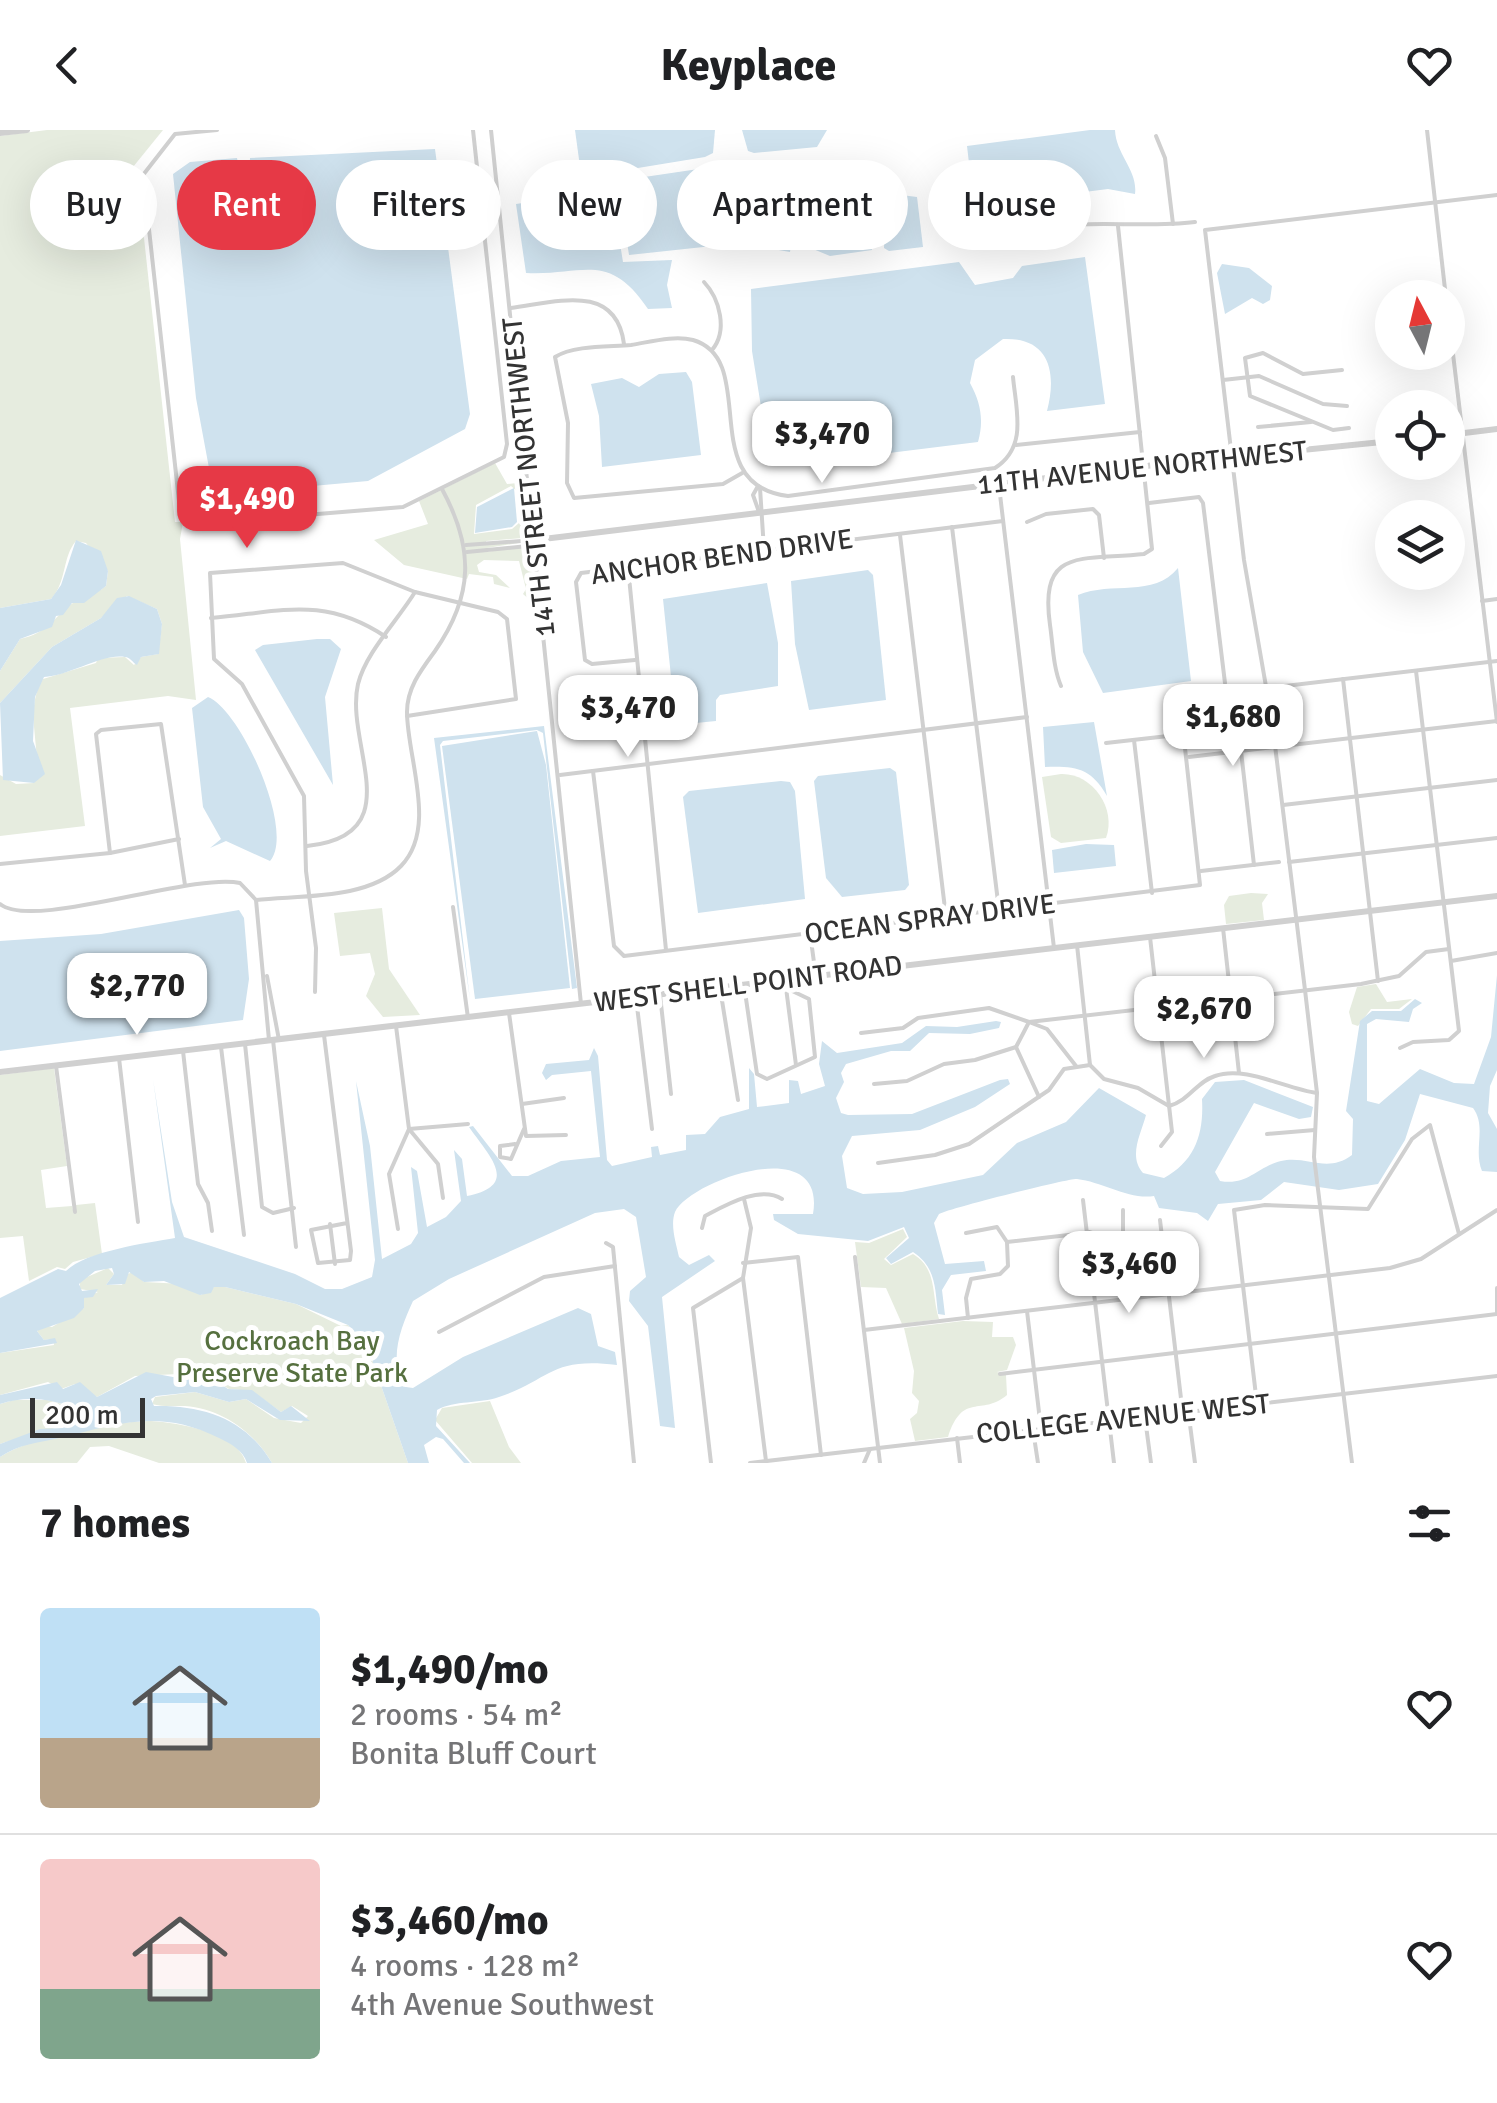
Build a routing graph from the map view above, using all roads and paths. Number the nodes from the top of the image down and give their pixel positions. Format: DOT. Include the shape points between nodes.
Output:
graph roads {
  1 [pos="27,130"];
  2 [pos="217,130"];
  3 [pos="472,130"];
  4 [pos="490,130"];
  5 [pos="1427,130"];
  6 [pos="0,133"];
  7 [pos="1156,136"];
  8 [pos="1497,195"];
  9 [pos="1435,202"];
  10 [pos="1196,222"];
  11 [pos="1091,223"];
  12 [pos="1173,224"];
  13 [pos="1118,226"];
  14 [pos="1444,280"];
  15 [pos="704,282"];
  16 [pos="511,308"];
  17 [pos="624,346"];
  18 [pos="712,350"];
  19 [pos="1342,370"];
  20 [pos="1013,377"];
  21 [pos="1247,377"];
  22 [pos="1223,380"];
  23 [pos="1347,406"];
  24 [pos="1311,422"];
  25 [pos="1258,427"];
  26 [pos="1350,428"];
  27 [pos="1497,429"];
  28 [pos="1140,432"];
  29 [pos="1465,433"];
  30 [pos="1375,443"];
  31 [pos="1016,445"];
  32 [pos="1232,458"];
  33 [pos="1465,465"];
  34 [pos="1145,466"];
  35 [pos="744,472"];
  36 [pos="998,484"];
  37 [pos="759,487"];
  38 [pos="442,489"];
  39 [pos="768,491"];
  40 [pos="759,500"];
  41 [pos="1149,503"];
  42 [pos="759,512"];
  43 [pos="1003,521"];
  44 [pos="1027,522"];
  45 [pos="952,527"];
  46 [pos="900,534"];
  47 [pos="535,540"];
  48 [pos="467,549"];
  49 [pos="764,550"];
  50 [pos="1104,559"];
  51 [pos="628,567"];
  52 [pos="415,592"];
  53 [pos="1497,599"];
  54 [pos="1482,601"];
  55 [pos="462,602"];
  56 [pos="210,618"];
  57 [pos="386,638"];
  58 [pos="635,660"];
  59 [pos="1494,662"];
  60 [pos="1416,671"];
  61 [pos="1343,680"];
  62 [pos="1225,683"];
  63 [pos="1061,686"];
  64 [pos="1266,689"];
  65 [pos="407,716"];
  66 [pos="1027,717"];
  67 [pos="1497,721"];
  68 [pos="976,723"];
  69 [pos="924,729"];
  70 [pos="1424,730"];
  71 [pos="1350,738"];
  72 [pos="1134,740"];
  73 [pos="1106,744"];
  74 [pos="1276,747"];
  75 [pos="1241,751"];
  76 [pos="1188,757"];
  77 [pos="645,764"];
  78 [pos="593,771"];
  79 [pos="559,775"];
  80 [pos="1497,780"];
  81 [pos="1430,787"];
  82 [pos="1357,796"];
  83 [pos="1283,805"];
  84 [pos="1497,838"];
  85 [pos="179,839"];
  86 [pos="1437,845"];
  87 [pos="307,846"];
  88 [pos="110,852"];
  89 [pos="1364,854"];
  90 [pos="1279,862"];
  91 [pos="1289,862"];
  92 [pos="0,864"];
  93 [pos="1254,864"];
  94 [pos="1201,871"];
  95 [pos="186,886"];
  96 [pos="1152,893"];
  97 [pos="308,894"];
  98 [pos="1497,896"];
  99 [pos="256,900"];
  100 [pos="1444,902"];
  101 [pos="0,904"];
  102 [pos="1050,905"];
  103 [pos="453,908"];
  104 [pos="999,911"];
  105 [pos="1370,911"];
  106 [pos="946,917"];
  107 [pos="1297,920"];
  108 [pos="1223,928"];
  109 [pos="810,933"];
  110 [pos="1150,937"];
  111 [pos="1077,945"];
  112 [pos="1054,948"];
  113 [pos="666,950"];
  114 [pos="1449,950"];
  115 [pos="1497,953"];
  116 [pos="1451,961"];
  117 [pos="265,972"];
  118 [pos="816,976"];
  119 [pos="1378,981"];
  120 [pos="786,984"];
  121 [pos="744,985"];
  122 [pos="720,988"];
  123 [pos="1306,990"];
  124 [pos="315,992"];
  125 [pos="660,994"];
  126 [pos="636,998"];
  127 [pos="1232,998"];
  128 [pos="582,1004"];
  129 [pos="1159,1007"];
  130 [pos="508,1013"];
  131 [pos="1086,1016"];
  132 [pos="468,1018"];
  133 [pos="1028,1022"];
  134 [pos="396,1026"];
  135 [pos="860,1033"];
  136 [pos="324,1034"];
  137 [pos="274,1040"];
  138 [pos="245,1044"];
  139 [pos="222,1046"];
  140 [pos="1016,1047"];
  141 [pos="1400,1048"];
  142 [pos="183,1051"];
  143 [pos="118,1058"];
  144 [pos="1090,1065"];
  145 [pos="56,1066"];
  146 [pos="796,1066"];
  147 [pos="1076,1066"];
  148 [pos="0,1072"];
  149 [pos="1239,1073"];
  150 [pos="874,1084"];
  151 [pos="1317,1092"];
  152 [pos="672,1094"];
  153 [pos="564,1098"];
  154 [pos="1039,1098"];
  155 [pos="738,1100"];
  156 [pos="522,1104"];
  157 [pos="1169,1106"];
  158 [pos="468,1124"];
  159 [pos="409,1129"];
  160 [pos="524,1129"];
  161 [pos="652,1129"];
  162 [pos="1315,1130"];
  163 [pos="566,1134"];
  164 [pos="1267,1134"];
  165 [pos="515,1144"];
  166 [pos="1162,1146"];
  167 [pos="878,1163"];
  168 [pos="442,1198"];
  169 [pos="744,1199"];
  170 [pos="782,1199"];
  171 [pos="1084,1200"];
  172 [pos="1322,1206"];
  173 [pos="294,1208"];
  174 [pos="1123,1210"];
  175 [pos="1497,1210"];
  176 [pos="75,1212"];
  177 [pos="1160,1220"];
  178 [pos="138,1222"];
  179 [pos="347,1222"];
  180 [pos="330,1224"];
  181 [pos="702,1228"];
  182 [pos="398,1229"];
  183 [pos="212,1231"];
  184 [pos="966,1233"];
  185 [pos="1088,1233"];
  186 [pos="1460,1234"];
  187 [pos="244,1235"];
  188 [pos="1006,1242"];
  189 [pos="606,1243"];
  190 [pos="296,1246"];
  191 [pos="856,1257"];
  192 [pos="743,1263"];
  193 [pos="335,1264"];
  194 [pos="615,1266"];
  195 [pos="1330,1276"];
  196 [pos="743,1278"];
  197 [pos="1243,1286"];
  198 [pos="1497,1288"];
  199 [pos="1169,1295"];
  200 [pos="1096,1303"];
  201 [pos="1027,1312"];
  202 [pos="1497,1314"];
  203 [pos="968,1318"];
  204 [pos="864,1330"];
  205 [pos="438,1332"];
  206 [pos="1336,1334"];
  207 [pos="1250,1344"];
  208 [pos="1176,1353"];
  209 [pos="1102,1362"];
  210 [pos="1034,1370"];
  211 [pos="1000,1374"];
  212 [pos="1497,1376"];
  213 [pos="1344,1394"];
  214 [pos="1257,1404"];
  215 [pos="1184,1412"];
  216 [pos="1145,1417"];
  217 [pos="1110,1421"];
  218 [pos="1041,1429"];
  219 [pos="1033,1430"];
  220 [pos="957,1438"];
  221 [pos="878,1448"];
  222 [pos="871,1449"];
  223 [pos="821,1455"];
  224 [pos="811,1456"];
  225 [pos="766,1461"];
  226 [pos="634,1463"];
  227 [pos="710,1463"];
  228 [pos="750,1463"];
  229 [pos="807,1463"];
  230 [pos="864,1463"];
  231 [pos="880,1463"];
  232 [pos="960,1463"];
  233 [pos="1038,1463"];
  234 [pos="1114,1463"];
  235 [pos="1151,1463"];
  236 [pos="1196,1463"];
  237 [pos="1352,1463"];
  1 -- 6 [label="street"];
  2 -- 38 [label="street" via="175,134 143,176 183,517 199,524 404,507"];
  3 -- 38 [label="street" via="507,448 499,461"];
  4 -- 16 [label="street, 14TH STREET NORTHWEST"];
  5 -- 9 [label="street"];
  7 -- 12 [label="street"];
  8 -- 9 [label="street"];
  9 -- 14 [label="street"];
  9 -- 22 [label="street" via="1204,230"];
  10 -- 12 [label="street"];
  11 -- 13 [label="street"];
  12 -- 13 [label="street"];
  13 -- 28 [label="street"];
  15 -- 18 [label="street" via="714,293 720,321"];
  16 -- 17 [label="street" via="600,303 620,322"];
  16 -- 47 [label="street, 14TH STREET NORTHWEST"];
  17 -- 18 [label="street" via="686,338"];
  17 -- 35 [label="street" via="555,357 574,498 723,484"];
  18 -- 35 [label="street" via="724,370"];
  19 -- 21 [label="street" via="1303,374 1263,354 1246,356"];
  20 -- 31 [label="street"];
  21 -- 22 [label="street"];
  21 -- 23 [label="street" via="1332,407"];
  21 -- 24 [label="street" via="1250,396"];
  22 -- 32 [label="street"];
  24 -- 25 [label="street"];
  24 -- 26 [label="street"];
  27 -- 29 [label="street"];
  28 -- 31 [label="street"];
  28 -- 34 [label="street"];
  30 -- 32 [label="street, 11TH AVENUE NORTHWEST"];
  31 -- 39 [label="street" via="1002,464 982,473 801,495"];
  32 -- 34 [label="street, 11TH AVENUE NORTHWEST"];
  32 -- 64 [label="street"];
  33 -- 54 [label="street"];
  34 -- 36 [label="street, 11TH AVENUE NORTHWEST"];
  34 -- 41 [label="street"];
  35 -- 37 [label="street"];
  36 -- 42 [label="street, 11TH AVENUE NORTHWEST"];
  36 -- 43 [label="street"];
  37 -- 39 [label="street"];
  37 -- 40 [label="street"];
  37 -- 42 [label="street" via="753,495"];
  38 -- 48 [label="street"];
  39 -- 40 [label="street"];
  40 -- 42 [label="street"];
  41 -- 50 [label="street" via="1149,553"];
  41 -- 62 [label="street" via="1203,503"];
  42 -- 47 [label="street, 11TH AVENUE NORTHWEST"];
  42 -- 49 [label="street"];
  43 -- 45 [label="street, ANCHOR BEND DRIVE"];
  43 -- 66 [label="street"];
  44 -- 50 [label="street" via="1093,509"];
  45 -- 46 [label="street, ANCHOR BEND DRIVE"];
  45 -- 68 [label="street"];
  46 -- 49 [label="street, ANCHOR BEND DRIVE"];
  46 -- 69 [label="street"];
  47 -- 48 [label="street, 11TH AVENUE NORTHWEST"];
  47 -- 79 [label="street, 14TH STREET NORTHWEST"];
  48 -- 55 [label="street"];
  49 -- 51 [label="street, ANCHOR BEND DRIVE"];
  50 -- 63 [label="street" via="1065,564 1047,584"];
  51 -- 58 [label="street"];
  51 -- 58 [label="street, ANCHOR BEND DRIVE" via="581,573 576,582 587,663"];
  52 -- 55 [label="street"];
  52 -- 56 [label="street" via="343,562 214,570 208,578"];
  52 -- 57 [label="street"];
  53 -- 54 [label="street"];
  54 -- 59 [label="street"];
  55 -- 65 [label="street" via="415,680"];
  55 -- 65 [label="street" via="507,619 516,698"];
  56 -- 57 [label="street" via="332,610"];
  56 -- 87 [label="street" via="217,665 242,684 300,783"];
  57 -- 87 [label="street" via="357,689 365,811 348,834"];
  58 -- 77 [label="street"];
  59 -- 60 [label="street"];
  59 -- 67 [label="street"];
  60 -- 61 [label="street"];
  60 -- 70 [label="street"];
  61 -- 64 [label="street"];
  61 -- 71 [label="street"];
  64 -- 74 [label="street"];
  65 -- 97 [label="street" via="418,816 412,850 375,884"];
  66 -- 68 [label="street"];
  66 -- 102 [label="street"];
  67 -- 70 [label="street"];
  68 -- 69 [label="street"];
  68 -- 104 [label="street"];
  69 -- 77 [label="street"];
  69 -- 106 [label="street"];
  70 -- 71 [label="street"];
  70 -- 81 [label="street"];
  71 -- 74 [label="street"];
  71 -- 82 [label="street"];
  72 -- 73 [label="street"];
  72 -- 76 [label="street" via="1180,735"];
  72 -- 96 [label="street"];
  74 -- 75 [label="street"];
  74 -- 83 [label="street"];
  75 -- 76 [label="street"];
  75 -- 93 [label="street"];
  76 -- 94 [label="street"];
  77 -- 78 [label="street"];
  77 -- 113 [label="street"];
  78 -- 79 [label="street"];
  78 -- 113 [label="street, OCEAN SPRAY DRIVE" via="615,952"];
  79 -- 128 [label="street, 14TH STREET NORTHWEST"];
  80 -- 81 [label="street"];
  81 -- 82 [label="street"];
  81 -- 86 [label="street"];
  82 -- 83 [label="street"];
  82 -- 89 [label="street"];
  83 -- 91 [label="street"];
  84 -- 86 [label="street"];
  85 -- 88 [label="street"];
  85 -- 88 [label="street" via="165,729 156,722 101,730 96,740"];
  85 -- 95 [label="street"];
  86 -- 89 [label="street"];
  86 -- 100 [label="street"];
  87 -- 97 [label="street"];
  88 -- 92 [label="street"];
  89 -- 91 [label="street"];
  89 -- 105 [label="street"];
  90 -- 93 [label="street"];
  91 -- 107 [label="street"];
  93 -- 94 [label="street"];
  94 -- 96 [label="street, OCEAN SPRAY DRIVE" via="1195,888"];
  95 -- 99 [label="street" via="237,882"];
  95 -- 101 [label="street" via="70,906 8,910"];
  96 -- 102 [label="street, OCEAN SPRAY DRIVE"];
  97 -- 99 [label="street"];
  97 -- 124 [label="street"];
  98 -- 100 [label="street, WEST SHELL POINT ROAD"];
  99 -- 117 [label="street"];
  100 -- 105 [label="street, WEST SHELL POINT ROAD"];
  100 -- 114 [label="street"];
  102 -- 104 [label="street, OCEAN SPRAY DRIVE"];
  102 -- 112 [label="street"];
  103 -- 132 [label="street"];
  104 -- 106 [label="street, OCEAN SPRAY DRIVE"];
  105 -- 107 [label="street, WEST SHELL POINT ROAD"];
  105 -- 119 [label="street"];
  106 -- 109 [label="street, OCEAN SPRAY DRIVE"];
  107 -- 108 [label="street, WEST SHELL POINT ROAD"];
  107 -- 123 [label="street"];
  108 -- 110 [label="street, WEST SHELL POINT ROAD"];
  108 -- 127 [label="street"];
  109 -- 113 [label="street, OCEAN SPRAY DRIVE"];
  109 -- 118 [label="street"];
  110 -- 111 [label="street, WEST SHELL POINT ROAD"];
  110 -- 129 [label="street"];
  111 -- 112 [label="street, WEST SHELL POINT ROAD"];
  111 -- 131 [label="street"];
  112 -- 118 [label="street, WEST SHELL POINT ROAD"];
  114 -- 116 [label="street"];
  114 -- 119 [label="street" via="1426,952 1409,972"];
  115 -- 116 [label="street"];
  116 -- 141 [label="street" via="1458,1036"];
  117 -- 137 [label="street"];
  117 -- 137 [label="street"];
  118 -- 120 [label="street, WEST SHELL POINT ROAD"];
  119 -- 123 [label="street"];
  120 -- 121 [label="street, WEST SHELL POINT ROAD"];
  120 -- 146 [label="street"];
  120 -- 146 [label="street" via="809,999 814,1058"];
  121 -- 122 [label="street, WEST SHELL POINT ROAD"];
  121 -- 146 [label="street" via="756,1074 768,1080"];
  122 -- 125 [label="street, WEST SHELL POINT ROAD"];
  122 -- 155 [label="street"];
  123 -- 127 [label="street"];
  123 -- 151 [label="street"];
  125 -- 126 [label="street, WEST SHELL POINT ROAD"];
  125 -- 152 [label="street"];
  126 -- 128 [label="street, WEST SHELL POINT ROAD"];
  126 -- 161 [label="street"];
  127 -- 129 [label="street"];
  127 -- 149 [label="street"];
  128 -- 130 [label="street, WEST SHELL POINT ROAD"];
  129 -- 131 [label="street"];
  129 -- 157 [label="street"];
  130 -- 132 [label="street, WEST SHELL POINT ROAD"];
  130 -- 156 [label="street"];
  131 -- 133 [label="street"];
  131 -- 144 [label="street"];
  132 -- 134 [label="street, WEST SHELL POINT ROAD"];
  133 -- 135 [label="street" via="989,1008"];
  133 -- 140 [label="street"];
  133 -- 147 [label="street" via="1046,1029"];
  134 -- 136 [label="street, WEST SHELL POINT ROAD"];
  134 -- 159 [label="street"];
  136 -- 137 [label="street, WEST SHELL POINT ROAD"];
  136 -- 179 [label="street"];
  137 -- 138 [label="street, WEST SHELL POINT ROAD"];
  137 -- 173 [label="street"];
  138 -- 139 [label="street, WEST SHELL POINT ROAD"];
  138 -- 173 [label="street" via="262,1207 273,1213"];
  139 -- 142 [label="street, WEST SHELL POINT ROAD"];
  139 -- 187 [label="street"];
  140 -- 150 [label="street" via="944,1064 907,1081"];
  140 -- 154 [label="street"];
  142 -- 143 [label="street, WEST SHELL POINT ROAD"];
  142 -- 183 [label="street" via="198,1184"];
  143 -- 145 [label="street, WEST SHELL POINT ROAD"];
  143 -- 178 [label="street"];
  144 -- 147 [label="street"];
  144 -- 157 [label="street" via="1104,1079"];
  145 -- 148 [label="street, WEST SHELL POINT ROAD"];
  145 -- 176 [label="street"];
  147 -- 154 [label="street" via="1064,1069"];
  149 -- 151 [label="street"];
  149 -- 157 [label="street" via="1212,1076 1185,1102"];
  151 -- 162 [label="street"];
  153 -- 156 [label="street"];
  154 -- 167 [label="street" via="953,1151"];
  156 -- 160 [label="street"];
  157 -- 166 [label="street" via="1172,1132"];
  158 -- 159 [label="street"];
  159 -- 168 [label="street" via="438,1164"];
  159 -- 182 [label="street" via="389,1174"];
  160 -- 163 [label="street" via="532,1139"];
  160 -- 165 [label="street"];
  162 -- 164 [label="street"];
  162 -- 172 [label="street"];
  165 -- 165 [label="street" via="511,1159 500,1157 500,1146"];
  169 -- 170 [label="street"];
  169 -- 181 [label="street" via="705,1216"];
  169 -- 192 [label="street" via="751,1228"];
  171 -- 185 [label="street"];
  172 -- 186 [label="street" via="1368,1209 1412,1140 1430,1125"];
  172 -- 195 [label="street"];
  172 -- 197 [label="street" via="1234,1210"];
  173 -- 190 [label="street"];
  174 -- 185 [label="street" via="1124,1243"];
  175 -- 186 [label="street"];
  177 -- 199 [label="street"];
  179 -- 180 [label="street"];
  179 -- 193 [label="street" via="350,1260"];
  180 -- 193 [label="street"];
  180 -- 193 [label="street" via="312,1230 314,1251 318,1263"];
  184 -- 188 [label="street" via="997,1227"];
  185 -- 188 [label="street"];
  185 -- 200 [label="street"];
  186 -- 195 [label="street" via="1406,1265"];
  188 -- 203 [label="street" via="1006,1271 971,1279"];
  189 -- 194 [label="street" via="613,1247"];
  191 -- 204 [label="street"];
  192 -- 196 [label="street"];
  192 -- 223 [label="street" via="798,1256"];
  194 -- 205 [label="street" via="544,1277"];
  194 -- 226 [label="street"];
  195 -- 197 [label="street"];
  195 -- 206 [label="street"];
  196 -- 225 [label="street"];
  196 -- 227 [label="street" via="693,1308"];
  197 -- 199 [label="street"];
  197 -- 207 [label="street"];
  198 -- 202 [label="street"];
  199 -- 200 [label="street"];
  199 -- 208 [label="street"];
  200 -- 201 [label="street"];
  200 -- 209 [label="street"];
  201 -- 203 [label="street"];
  201 -- 210 [label="street"];
  202 -- 206 [label="street"];
  203 -- 204 [label="street"];
  204 -- 221 [label="street"];
  206 -- 207 [label="street"];
  206 -- 213 [label="street"];
  207 -- 208 [label="street"];
  207 -- 214 [label="street"];
  208 -- 209 [label="street"];
  208 -- 215 [label="street"];
  209 -- 210 [label="street"];
  209 -- 217 [label="street"];
  210 -- 211 [label="street"];
  210 -- 218 [label="street"];
  212 -- 213 [label="street, COLLEGE AVENUE WEST"];
  213 -- 214 [label="street, COLLEGE AVENUE WEST"];
  213 -- 237 [label="street"];
  214 -- 215 [label="street, COLLEGE AVENUE WEST"];
  215 -- 216 [label="street, COLLEGE AVENUE WEST"];
  215 -- 236 [label="street"];
  216 -- 217 [label="street, COLLEGE AVENUE WEST"];
  216 -- 235 [label="street"];
  217 -- 218 [label="street, COLLEGE AVENUE WEST"];
  217 -- 234 [label="street"];
  218 -- 219 [label="street, COLLEGE AVENUE WEST"];
  219 -- 220 [label="street, COLLEGE AVENUE WEST"];
  219 -- 233 [label="street"];
  220 -- 221 [label="street, COLLEGE AVENUE WEST"];
  220 -- 232 [label="street"];
  221 -- 222 [label="street, COLLEGE AVENUE WEST"];
  221 -- 231 [label="street"];
  222 -- 223 [label="street, COLLEGE AVENUE WEST"];
  222 -- 230 [label="street"];
  223 -- 224 [label="street, COLLEGE AVENUE WEST"];
  224 -- 225 [label="street, COLLEGE AVENUE WEST"];
  224 -- 229 [label="street"];
  225 -- 228 [label="street, COLLEGE AVENUE WEST"];
}
